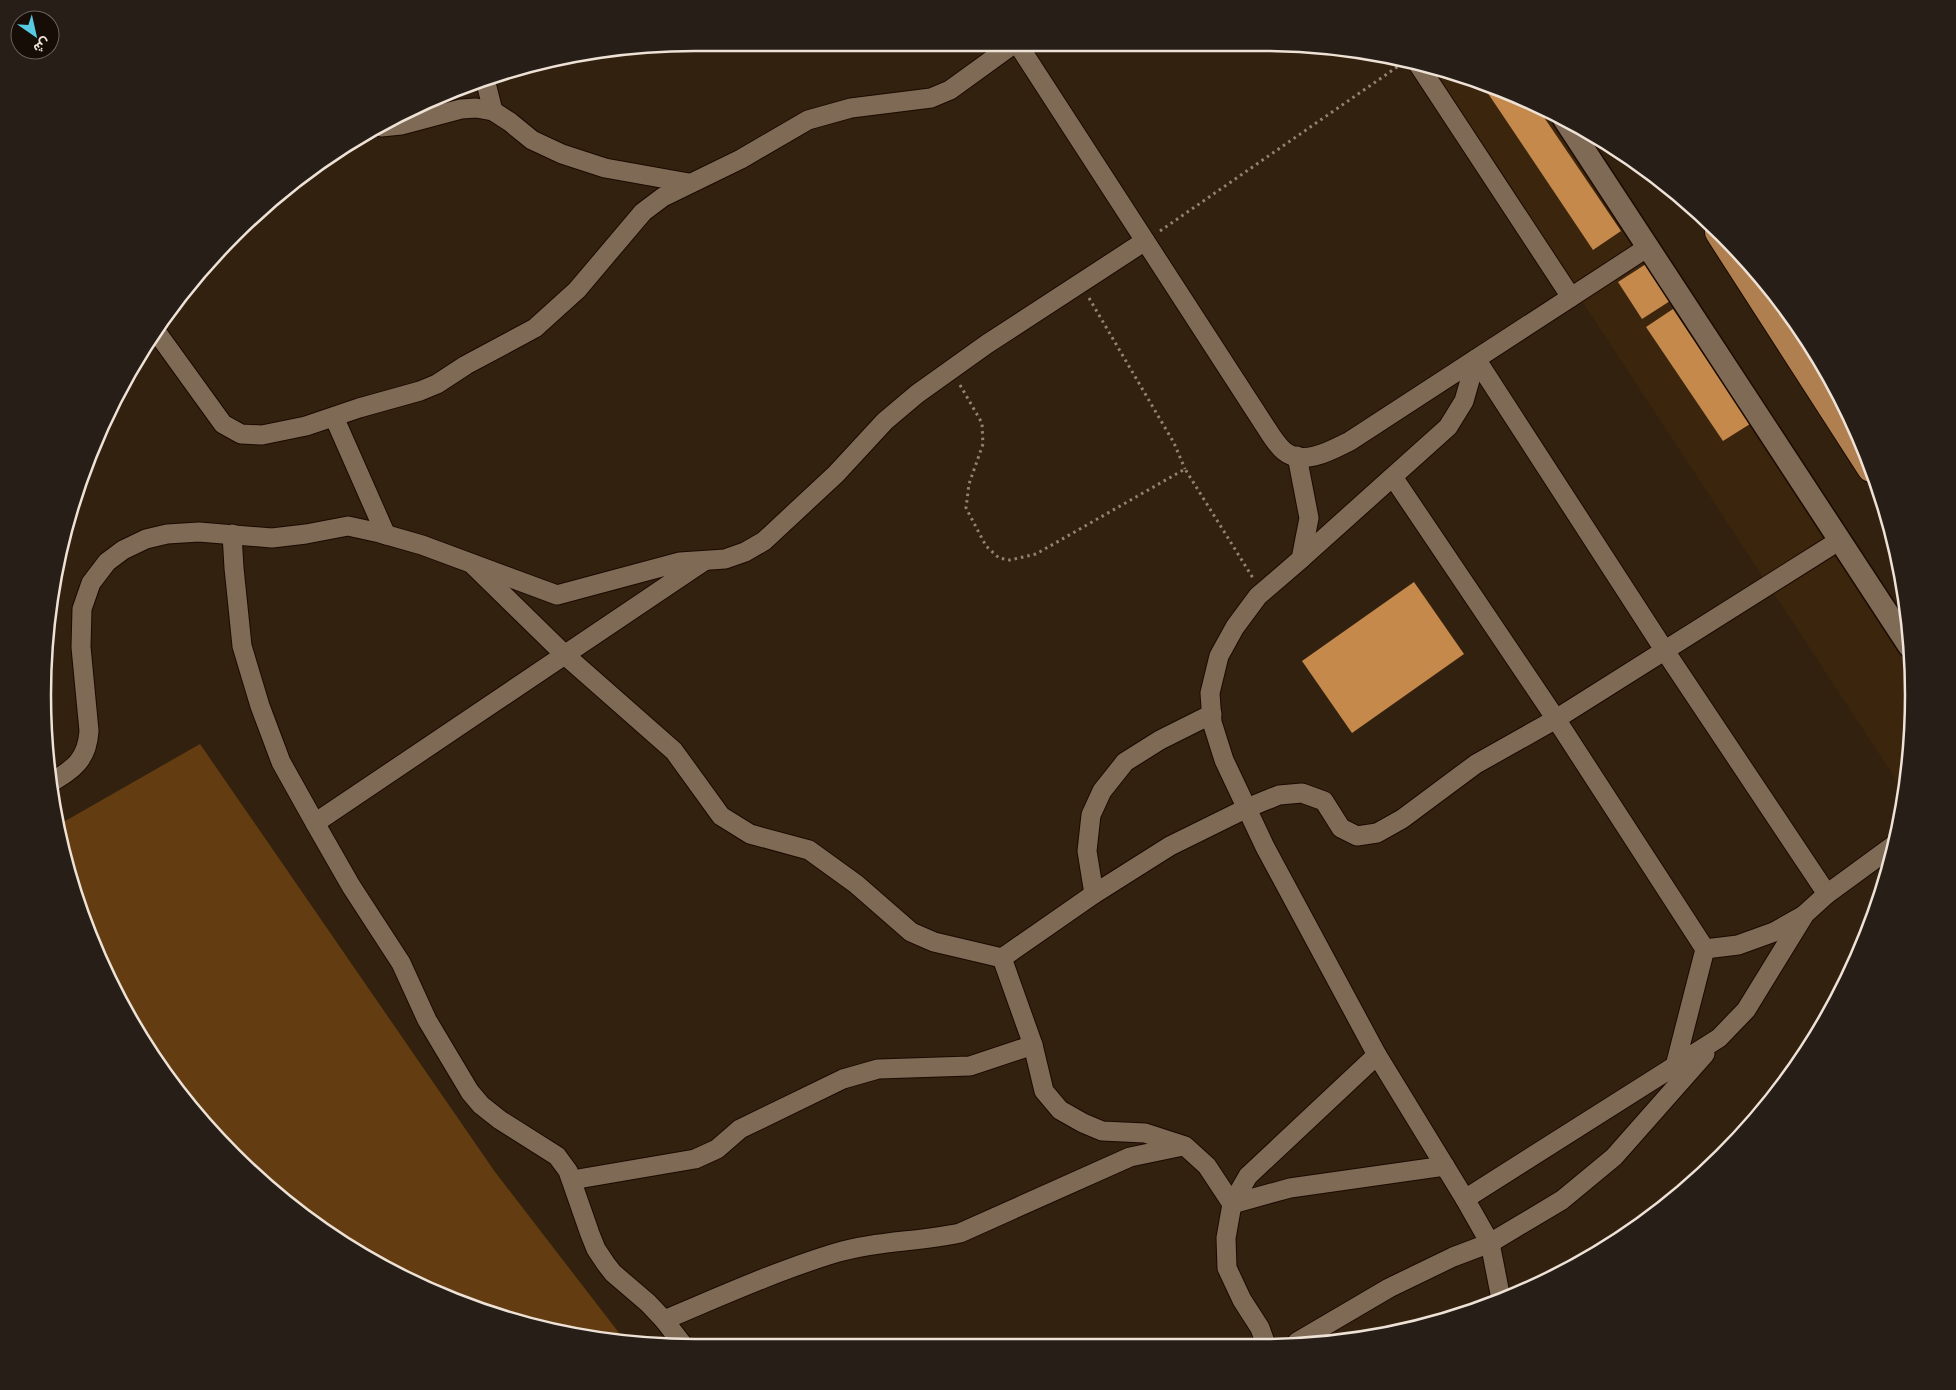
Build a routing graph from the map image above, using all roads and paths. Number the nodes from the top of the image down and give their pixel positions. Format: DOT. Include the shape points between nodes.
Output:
graph roads {
  1 [pos="1004,51"];
  2 [pos="1022,51"];
  3 [pos="1397,66"];
  4 [pos="1423,72"];
  5 [pos="487,86"];
  6 [pos="493,111"];
  7 [pos="395,126"];
  8 [pos="1572,131"];
  9 [pos="688,183"];
  10 [pos="1145,241"];
  11 [pos="1648,247"];
  12 [pos="1742,268"];
  13 [pos="1081,283"];
  14 [pos="1571,297"];
  15 [pos="160,337"];
  16 [pos="1476,359"];
  17 [pos="952,369"];
  18 [pos="334,416"];
  19 [pos="1849,434"];
  20 [pos="1297,456"];
  21 [pos="1185,469"];
  22 [pos="1393,477"];
  23 [pos="232,534"];
  24 [pos="386,535"];
  25 [pos="1840,540"];
  26 [pos="1302,559"];
  27 [pos="705,561"];
  28 [pos="473,565"];
  29 [pos="1262,592"];
  30 [pos="1901,634"];
  31 [pos="1664,651"];
  32 [pos="565,656"];
  33 [pos="1212,714"];
  34 [pos="1556,719"];
  35 [pos="57,778"];
  36 [pos="1247,808"];
  37 [pos="315,823"];
  38 [pos="1885,851"];
  39 [pos="1094,894"];
  40 [pos="1826,894"];
  41 [pos="1806,914"];
  42 [pos="1705,949"];
  43 [pos="1002,958"];
  44 [pos="1718,1038"];
  45 [pos="1033,1045"];
  46 [pos="1377,1055"];
  47 [pos="1674,1066"];
  48 [pos="1185,1146"];
  49 [pos="1445,1166"];
  50 [pos="572,1180"];
  51 [pos="1466,1198"];
  52 [pos="1232,1204"];
  53 [pos="1490,1243"];
  54 [pos="1500,1293"];
  55 [pos="664,1320"];
  56 [pos="1307,1337"];
  57 [pos="678,1338"];
  58 [pos="1264,1339"];
  1 -- 9 [label="street" via="950,90 931,98 851,108 808,120 741,159"];
  2 -- 10 [label="street"];
  3 -- 10 [label="path"];
  4 -- 14 [label="street"];
  5 -- 6 [label="street"];
  6 -- 7 [label="street" via="461,109"];
  6 -- 9 [label="street" via="532,140 562,154 605,168"];
  8 -- 11 [label="street"];
  9 -- 18 [label="street" via="643,212 577,290 536,328 428,388"];
  10 -- 13 [label="street"];
  10 -- 20 [label="street" via="1267,430 1284,452"];
  11 -- 14 [label="street"];
  11 -- 25 [label="street"];
  12 -- 19 [label="highway"];
  13 -- 17 [label="street"];
  13 -- 21 [label="path" via="1174,443"];
  14 -- 16 [label="street"];
  15 -- 18 [label="street" via="223,424 241,434 262,435 306,426"];
  16 -- 20 [label="street" via="1336,448 1312,456"];
  16 -- 22 [label="street" via="1464,401 1448,427"];
  16 -- 31 [label="street"];
  17 -- 21 [label="path" via="982,423 983,444 969,484 966,508 986,546 999,558 1010,560 1036,554"];
  17 -- 27 [label="street" via="885,421 836,474 764,541 725,559"];
  18 -- 24 [label="street"];
  20 -- 26 [label="street" via="1309,518"];
  21 -- 29 [label="path"];
  22 -- 26 [label="street"];
  22 -- 34 [label="street"];
  23 -- 24 [label="street" via="272,538 348,526"];
  23 -- 35 [label="street" via="199,532 146,539 124,550 96,574 82,609 81,648 88,743 77,764"];
  23 -- 37 [label="street" via="242,646 281,762"];
  24 -- 28 [label="street"];
  25 -- 30 [label="street"];
  25 -- 31 [label="street"];
  26 -- 29 [label="street"];
  27 -- 28 [label="street" via="680,562 557,595"];
  27 -- 32 [label="street"];
  28 -- 32 [label="street"];
  29 -- 33 [label="street" via="1235,627 1219,656 1210,693"];
  31 -- 34 [label="street"];
  31 -- 40 [label="street"];
  32 -- 37 [label="street"];
  32 -- 43 [label="street" via="674,751 721,816 750,834 809,850 856,884 911,932 934,942"];
  33 -- 36 [label="street" via="1224,760"];
  33 -- 39 [label="street" via="1125,762 1102,791 1091,815 1087,851"];
  34 -- 36 [label="street" via="1476,764 1402,819 1377,833 1356,836 1340,828 1324,800 1302,793 1279,795"];
  34 -- 42 [label="street"];
  36 -- 39 [label="street" via="1170,846"];
  36 -- 46 [label="street"];
  37 -- 50 [label="street" via="401,963 427,1020 470,1092 500,1120 557,1156"];
  38 -- 40 [label="street"];
  39 -- 43 [label="street"];
  40 -- 41 [label="street"];
  41 -- 42 [label="street" via="1774,932 1738,945"];
  41 -- 44 [label="street" via="1746,1010"];
  42 -- 47 [label="street"];
  43 -- 45 [label="street"];
  44 -- 47 [label="street"];
  44 -- 53 [label="street" via="1614,1157 1562,1200"];
  45 -- 48 [label="street" via="1044,1091 1060,1110 1102,1131 1145,1133"];
  45 -- 50 [label="street" via="970,1066 878,1069 843,1079 740,1129 717,1149 695,1159"];
  46 -- 49 [label="street"];
  46 -- 52 [label="street" via="1248,1176"];
  47 -- 51 [label="street"];
  48 -- 52 [label="street" via="1207,1166"];
  48 -- 55 [label="street" via="1130,1157 960,1232 833,1254"];
  49 -- 51 [label="street"];
  49 -- 52 [label="street" via="1290,1188"];
  50 -- 55 [label="street" via="593,1241 606,1264"];
  51 -- 53 [label="street"];
  52 -- 58 [label="street" via="1226,1238 1227,1268"];
  53 -- 54 [label="street"];
  53 -- 56 [label="street" via="1452,1257 1389,1288"];
  55 -- 57 [label="street"];
}
